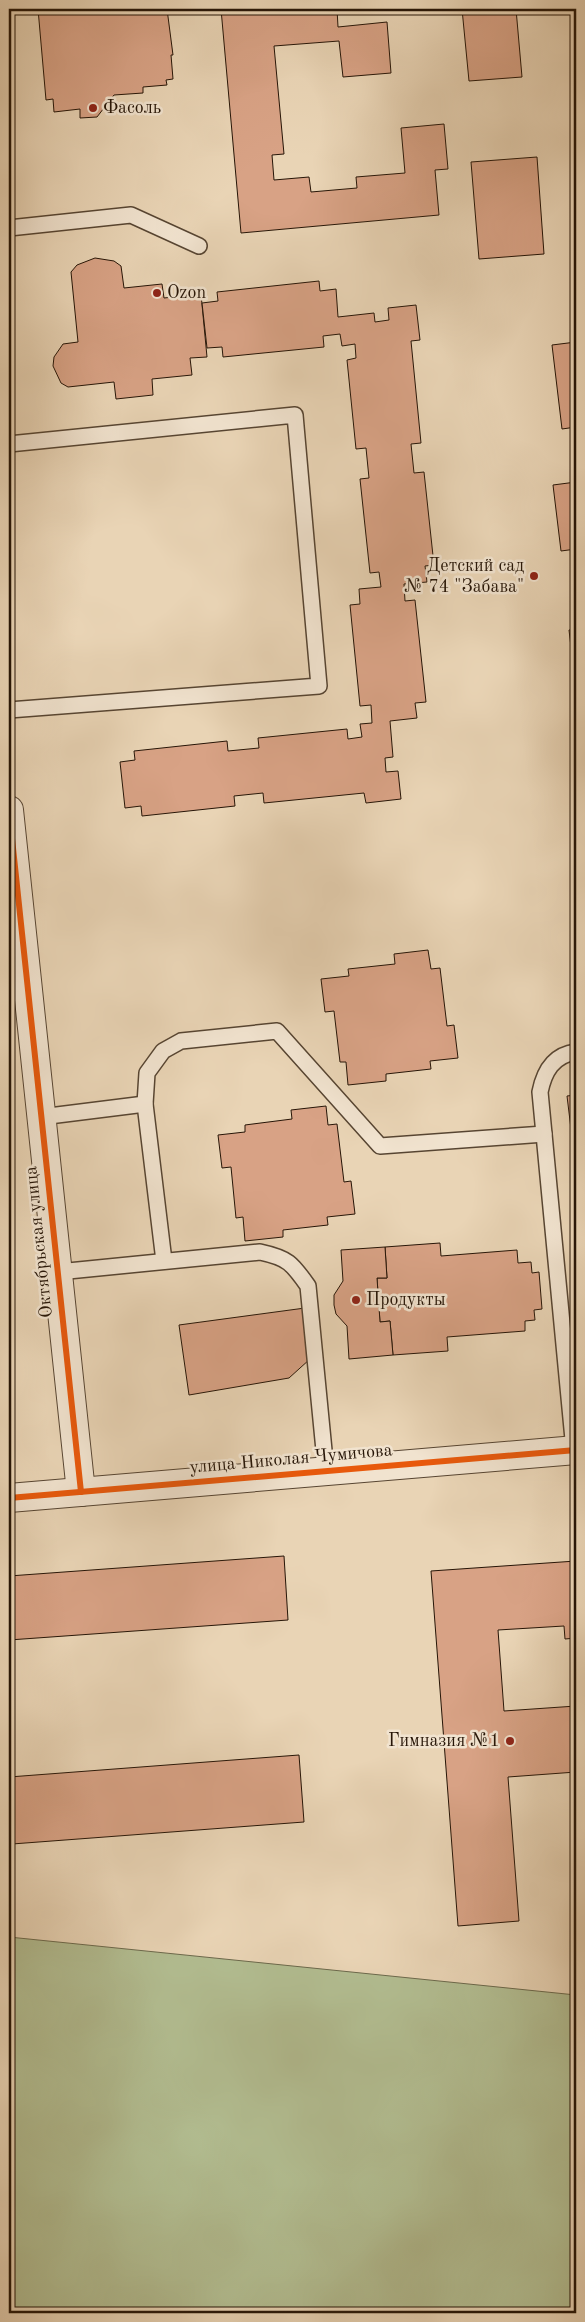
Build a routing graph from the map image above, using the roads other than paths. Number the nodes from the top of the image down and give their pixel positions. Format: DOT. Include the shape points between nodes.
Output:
graph roads {
  1 [pos="9,228"];
  2 [pos="199,246"];
  3 [pos="9,444"];
  4 [pos="9,710"];
  5 [pos="9,810"];
  6 [pos="576,1052"];
  7 [pos="145,1104"];
  8 [pos="41,1117"];
  9 [pos="544,1134"];
  10 [pos="164,1261"];
  11 [pos="58,1272"];
  12 [pos="575,1450"];
  13 [pos="326,1471"];
  14 [pos="81,1492"];
  15 [pos="9,1498"];
  1 -- 2 [label="lane" via="131,215"];
  3 -- 4 [label="lane" via="295,415 319,686"];
  5 -- 8 [label="street, Октябрьская улица"];
  6 -- 9 [label="lane" via="554,1060 544,1074 540,1092"];
  7 -- 8 [label="lane"];
  7 -- 9 [label="lane" via="147,1073 163,1051 181,1040 277,1031 380,1146"];
  7 -- 10 [label="lane"];
  8 -- 11 [label="street, Октябрьская улица"];
  9 -- 12 [label="lane"];
  10 -- 11 [label="lane"];
  10 -- 13 [label="lane" via="260,1252 280,1256 295,1267 308,1286"];
  11 -- 14 [label="street, Октябрьская улица"];
  12 -- 13 [label="street, улица Николая Чумичова"];
  13 -- 14 [label="street, улица Николая Чумичова"];
  14 -- 15 [label="street, улица Николая Чумичова"];
}
